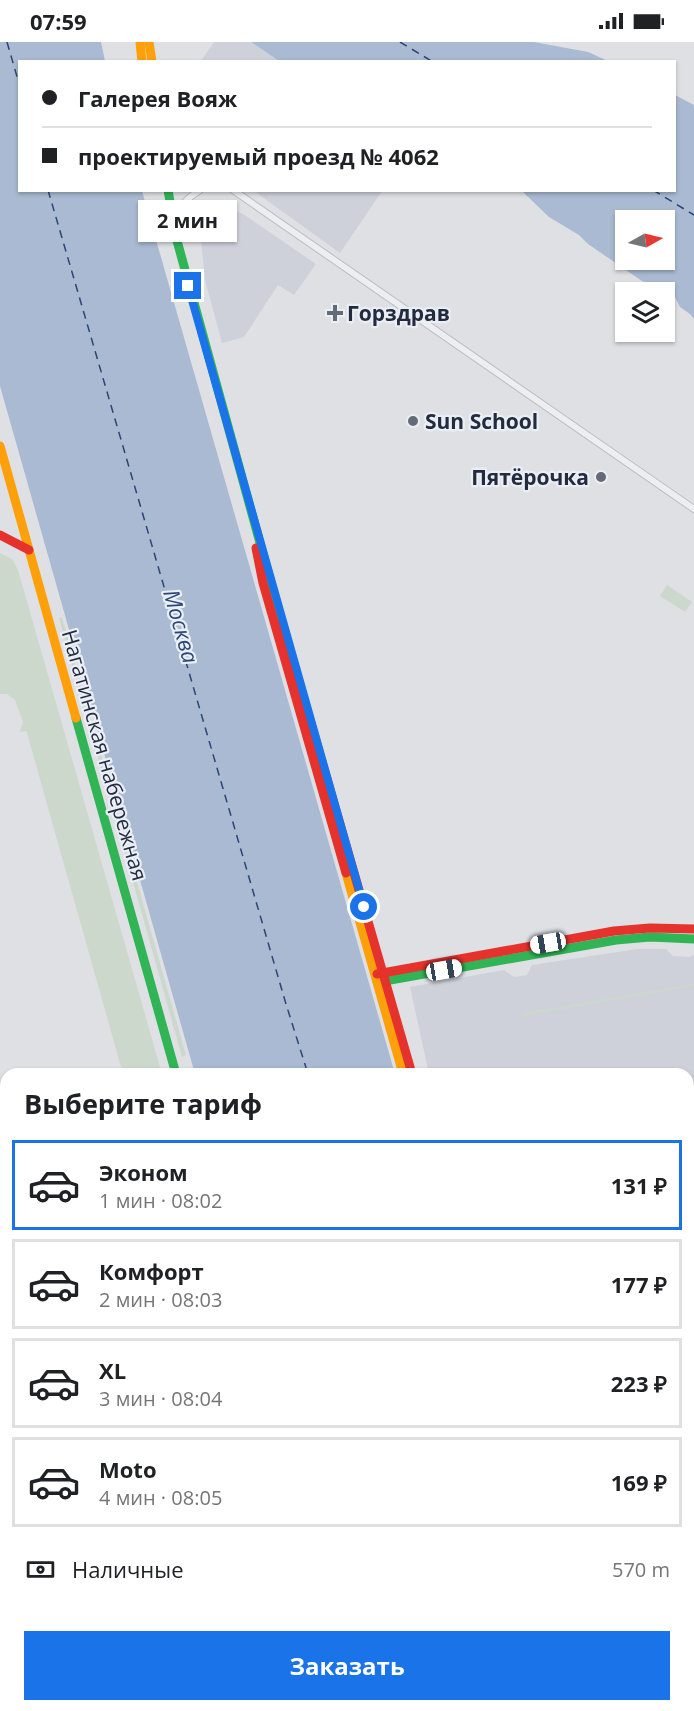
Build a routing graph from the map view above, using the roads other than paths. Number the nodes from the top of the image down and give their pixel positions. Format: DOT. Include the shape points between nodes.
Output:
graph roads {
  1 [pos="140,42"];
  2 [pos="149,42"];
  3 [pos="142,60"];
  4 [pos="152,60"];
  5 [pos="168,192"];
  6 [pos="197,192"];
  7 [pos="236,192"];
  8 [pos="174,225"];
  9 [pos="0,446"];
  10 [pos="694,509"];
  11 [pos="25,533"];
  12 [pos="2,536"];
  13 [pos="29,550"];
  14 [pos="694,929"];
  15 [pos="694,939"];
  16 [pos="379,977"];
  17 [pos="174,1068"];
  18 [pos="402,1068"];
  19 [pos="410,1068"];
  1 -- 3 [label="main road"];
  2 -- 4 [label="main road"];
  5 -- 8 [label="main road"];
  6 -- 8 [label="street" via="175,215"];
  7 -- 10 [label="street"];
  8 -- 16 [label="main road" via="241,470 263,583"];
  9 -- 11 [label="main road, Нагатинская набережная"];
  11 -- 12 [label="main road"];
  11 -- 13 [label="main road, Нагатинская набережная"];
  12 -- 13 [label="main road"];
  13 -- 17 [label="main road, Нагатинская набережная"];
  14 -- 16 [label="main road" via="614,931"];
  15 -- 16 [label="main road" via="616,940"];
  16 -- 18 [label="main road"];
  16 -- 19 [label="main road"];
}
